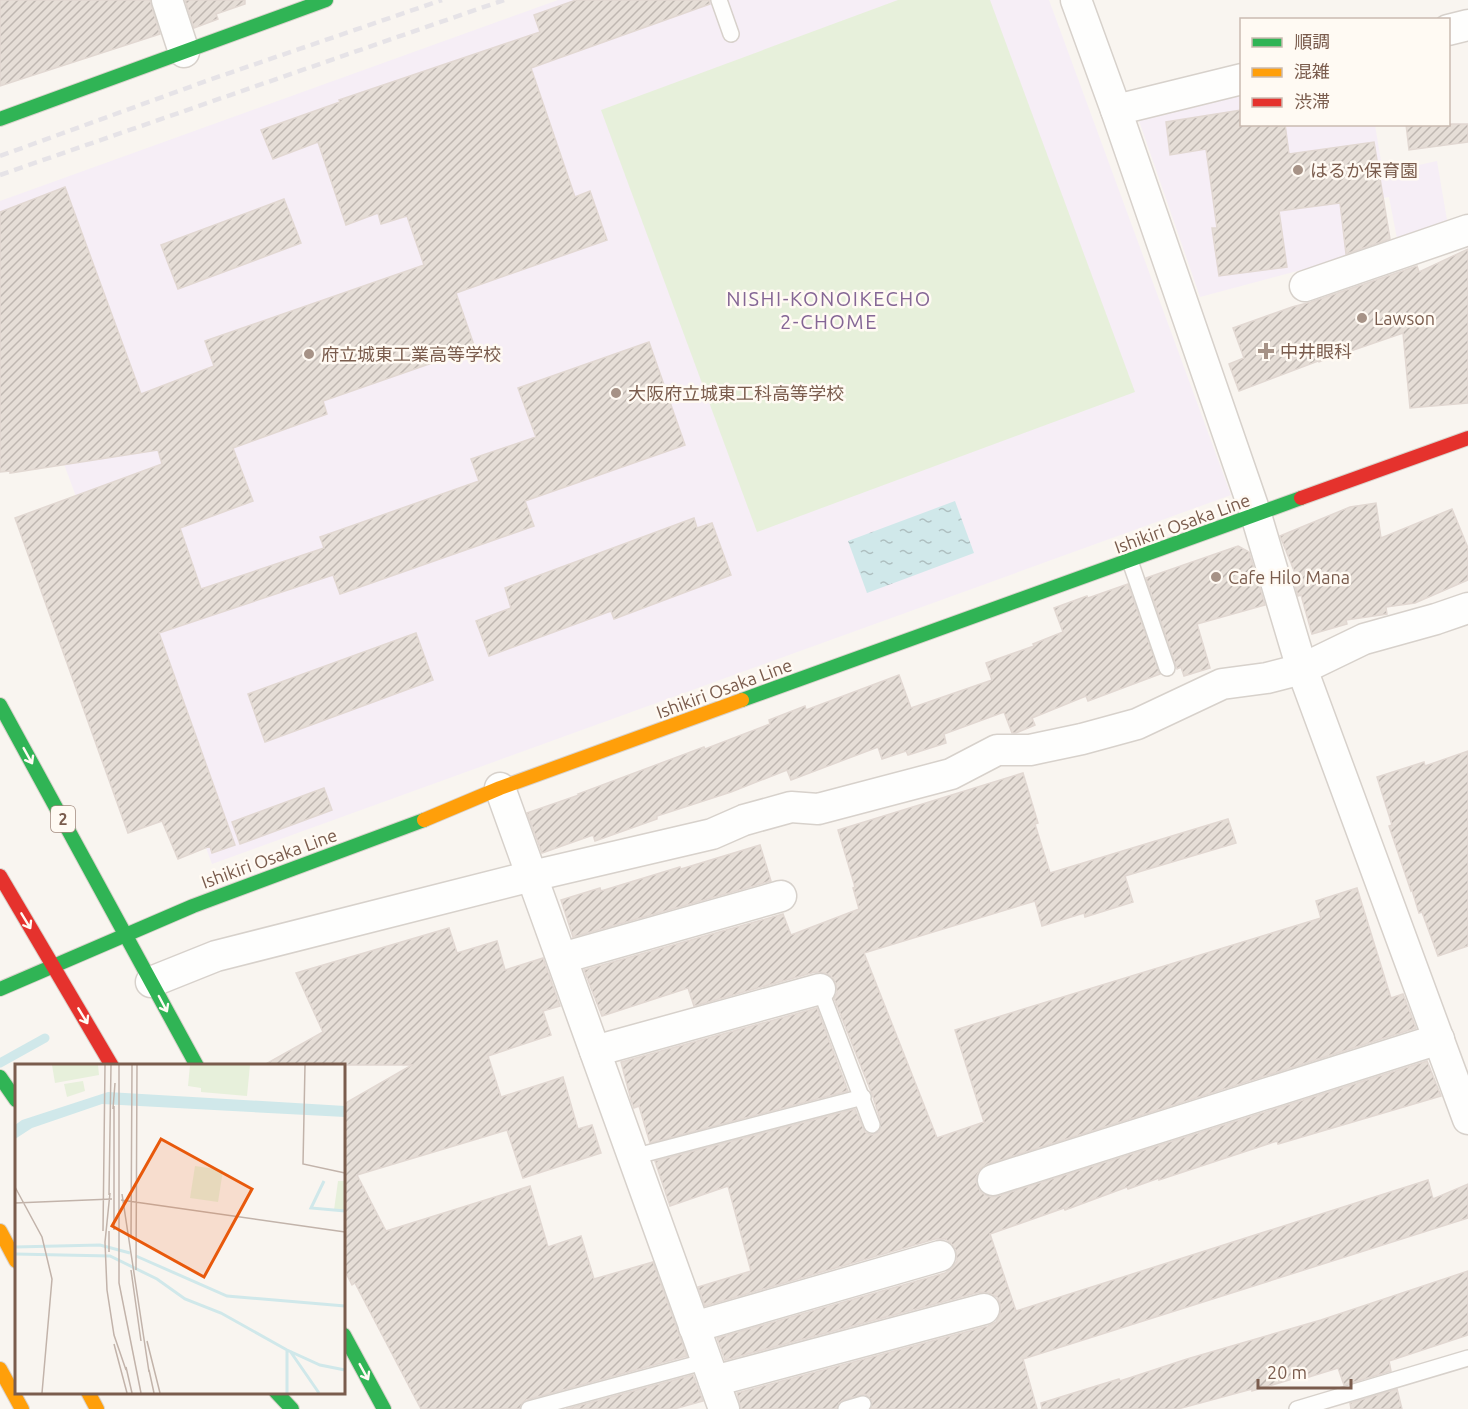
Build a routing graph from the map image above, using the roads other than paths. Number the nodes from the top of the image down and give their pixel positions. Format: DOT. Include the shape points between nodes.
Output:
graph roads {
  1 [pos="167,0"];
  2 [pos="326,0"];
  3 [pos="719,0"];
  4 [pos="1076,0"];
  5 [pos="1468,25"];
  6 [pos="1450,30"];
  7 [pos="731,34"];
  8 [pos="184,52"];
  9 [pos="1240,80"];
  10 [pos="1116,110"];
  11 [pos="0,119"];
  12 [pos="1468,230"];
  13 [pos="1305,286"];
  14 [pos="1468,438"];
  15 [pos="1256,515"];
  16 [pos="1130,561"];
  17 [pos="1468,608"];
  18 [pos="1167,668"];
  19 [pos="1302,669"];
  20 [pos="0,705"];
  21 [pos="500,788"];
  22 [pos="0,876"];
  23 [pos="532,876"];
  24 [pos="781,896"];
  25 [pos="125,934"];
  26 [pos="562,958"];
  27 [pos="53,967"];
  28 [pos="152,982"];
  29 [pos="0,989"];
  30 [pos="820,989"];
  31 [pos="1438,1039"];
  32 [pos="595,1052"];
  33 [pos="111,1064"];
  34 [pos="196,1064"];
  35 [pos="0,1077"];
  36 [pos="862,1097"];
  37 [pos="15,1099"];
  38 [pos="1468,1119"];
  39 [pos="872,1125"];
  40 [pos="633,1157"];
  41 [pos="993,1180"];
  42 [pos="0,1231"];
  43 [pos="940,1256"];
  44 [pos="15,1259"];
  45 [pos="984,1309"];
  46 [pos="694,1327"];
  47 [pos="345,1337"];
  48 [pos="1468,1358"];
  49 [pos="0,1369"];
  50 [pos="715,1384"];
  51 [pos="89,1394"];
  52 [pos="278,1394"];
  53 [pos="289,1394"];
  54 [pos="863,1404"];
  55 [pos="22,1409"];
  56 [pos="96,1409"];
  57 [pos="292,1409"];
  58 [pos="297,1409"];
  59 [pos="384,1409"];
  60 [pos="530,1409"];
  61 [pos="846,1409"];
  62 [pos="1298,1409"];
  1 -- 8 [label="street"];
  2 -- 8 [label="main road"];
  3 -- 7 [label="lane"];
  4 -- 10 [label="street"];
  5 -- 6 [label="street"];
  8 -- 11 [label="main road"];
  9 -- 10 [label="street"];
  10 -- 15 [label="street"];
  12 -- 13 [label="street"];
  14 -- 15 [label="main road, Ishikiri Osaka Line"];
  15 -- 16 [label="main road, Ishikiri Osaka Line"];
  15 -- 19 [label="street"];
  16 -- 18 [label="lane"];
  16 -- 21 [label="main road, Ishikiri Osaka Line"];
  17 -- 19 [label="street" via="1364,639"];
  19 -- 23 [label="street" via="1222,684 1137,724 1082,739 1030,750 997,750 951,774 818,809 791,807 712,834"];
  19 -- 31 [label="street"];
  20 -- 25 [label="main road, 2, one-way"];
  21 -- 23 [label="street"];
  21 -- 25 [label="main road, Ishikiri Osaka Line"];
  22 -- 27 [label="main road, one-way"];
  23 -- 26 [label="street"];
  23 -- 28 [label="street" via="216,956"];
  24 -- 26 [label="street"];
  25 -- 27 [label="main road, Ishikiri Osaka Line"];
  25 -- 28 [label="main road, 2"];
  26 -- 32 [label="street"];
  27 -- 29 [label="main road, Ishikiri Osaka Line"];
  27 -- 33 [label="main road, one-way"];
  28 -- 34 [label="main road, 2, one-way"];
  30 -- 32 [label="street"];
  30 -- 36 [label="lane"];
  31 -- 38 [label="street"];
  31 -- 41 [label="street"];
  32 -- 40 [label="street"];
  35 -- 37 [label="main road"];
  36 -- 39 [label="lane"];
  36 -- 40 [label="lane"];
  40 -- 46 [label="street"];
  42 -- 44 [label="main road"];
  43 -- 46 [label="street"];
  45 -- 50 [label="street"];
  46 -- 50 [label="street"];
  47 -- 59 [label="main road, one-way"];
  48 -- 62 [label="lane"];
  49 -- 55 [label="main road"];
  50 -- 60 [label="lane"];
  51 -- 56 [label="main road"];
  52 -- 57 [label="main road"];
  53 -- 58 [label="main road"];
  54 -- 61 [label="lane"];
}
